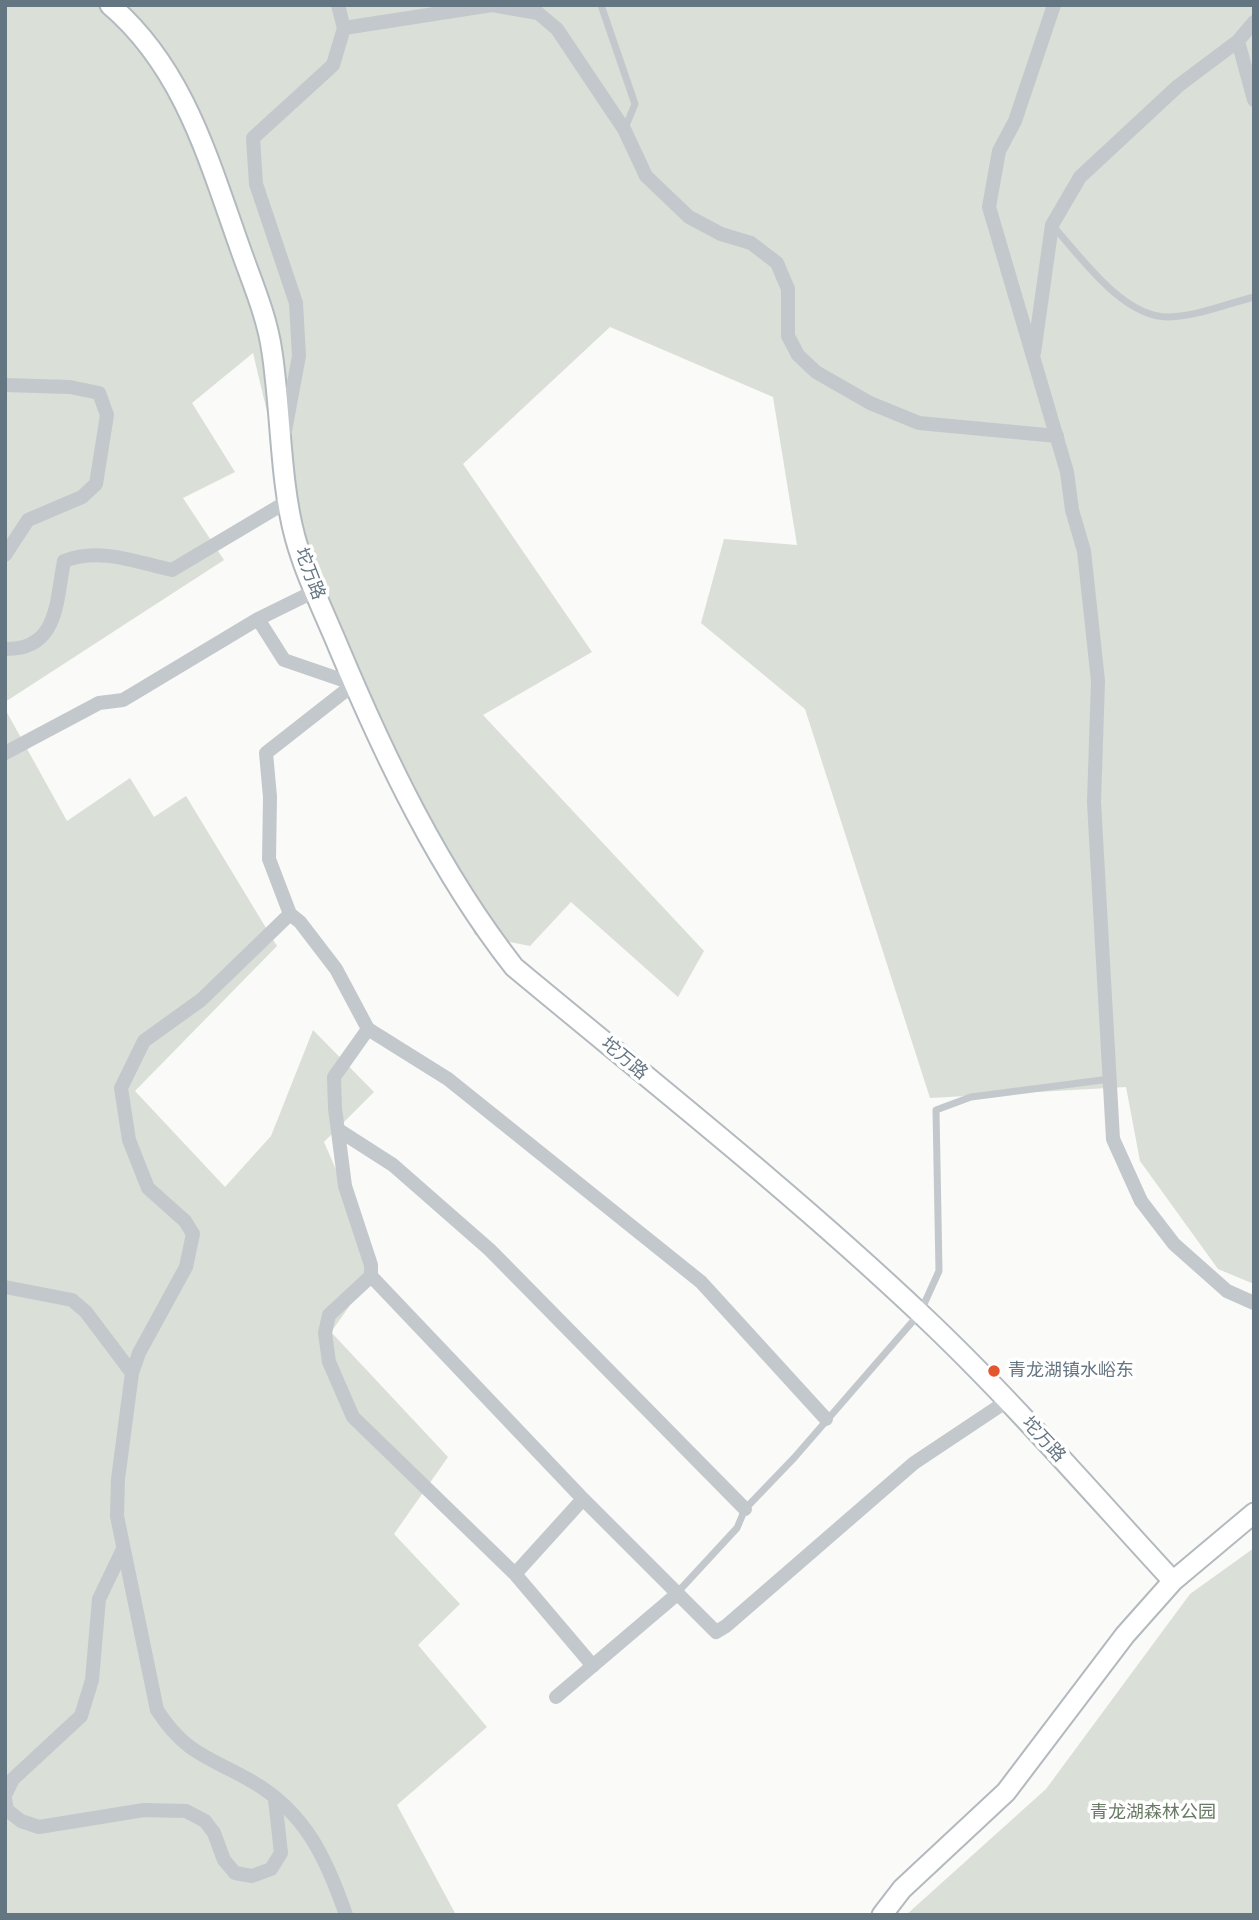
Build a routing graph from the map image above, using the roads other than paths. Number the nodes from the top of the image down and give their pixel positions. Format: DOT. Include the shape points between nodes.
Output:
graph roads {
  1 [pos="110,5"];
  2 [pos="338,5"];
  3 [pos="601,5"];
  4 [pos="1054,5"];
  5 [pos="1254,22"];
  6 [pos="344,28"];
  7 [pos="1238,41"];
  8 [pos="1254,100"];
  9 [pos="624,128"];
  10 [pos="1052,225"];
  11 [pos="1254,296"];
  12 [pos="1033,356"];
  13 [pos="5,385"];
  14 [pos="1057,436"];
  15 [pos="283,443"];
  16 [pos="288,501"];
  17 [pos="5,555"];
  18 [pos="315,591"];
  19 [pos="258,619"];
  20 [pos="5,649"];
  21 [pos="354,684"];
  22 [pos="5,753"];
  23 [pos="289,914"];
  24 [pos="368,1030"];
  25 [pos="1110,1079"];
  26 [pos="340,1131"];
  27 [pos="371,1276"];
  28 [pos="5,1287"];
  29 [pos="1254,1303"];
  30 [pos="920,1313"];
  31 [pos="132,1373"];
  32 [pos="1007,1401"];
  33 [pos="826,1419"];
  34 [pos="583,1500"];
  35 [pos="745,1509"];
  36 [pos="1254,1513"];
  37 [pos="123,1548"];
  38 [pos="515,1574"];
  39 [pos="1173,1581"];
  40 [pos="676,1595"];
  41 [pos="593,1666"];
  42 [pos="556,1697"];
  43 [pos="5,1797"];
  44 [pos="275,1799"];
  45 [pos="346,1915"];
  46 [pos="882,1915"];
  1 -- 15 [label="main road, 坨万路" via="169,74 208,158 268,330"];
  2 -- 6 [label="street"];
  3 -- 9 [label="lane" via="635,104"];
  4 -- 12 [label="street" via="1015,121 999,151 989,207"];
  5 -- 7 [label="street"];
  6 -- 9 [label="street" via="492,5 538,13 557,29"];
  6 -- 15 [label="street" via="333,65 253,138 256,184 296,303 299,356"];
  7 -- 8 [label="street"];
  7 -- 10 [label="street" via="1178,86 1080,177"];
  9 -- 14 [label="street" via="646,176 689,217 751,243 777,263 788,289 788,336 798,355 816,372 919,423"];
  10 -- 11 [label="lane" via="1099,283 1151,314 1170,317"];
  10 -- 12 [label="street"];
  12 -- 14 [label="street"];
  13 -- 17 [label="street" via="70,387 99,393 107,415 96,484 82,497 28,520"];
  14 -- 25 [label="street" via="1084,551 1098,681 1094,802"];
  15 -- 16 [label="main road, 坨万路"];
  16 -- 18 [label="main road, 坨万路" via="295,538"];
  16 -- 20 [label="street" via="172,570 104,554 64,561 51,627 43,637 17,649"];
  18 -- 19 [label="street"];
  18 -- 21 [label="main road, 坨万路"];
  19 -- 21 [label="street" via="284,660"];
  19 -- 22 [label="street" via="123,700 99,703"];
  21 -- 23 [label="street" via="266,753 269,859"];
  21 -- 30 [label="main road, 坨万路" via="439,856 484,929 514,967 775,1182"];
  23 -- 24 [label="street" via="336,969"];
  23 -- 31 [label="street" via="201,1000 145,1041 121,1088 129,1140 148,1188 186,1220 193,1234 186,1267"];
  24 -- 26 [label="street" via="334,1077"];
  24 -- 33 [label="street" via="449,1079 701,1282"];
  25 -- 29 [label="street" via="1113,1139 1141,1201 1174,1244 1227,1291"];
  25 -- 30 [label="lane" via="971,1097 936,1110 939,1271"];
  26 -- 27 [label="street" via="345,1186"];
  26 -- 35 [label="street" via="393,1165 490,1250"];
  27 -- 34 [label="street"];
  27 -- 38 [label="street" via="329,1315 325,1334 329,1362 353,1417"];
  28 -- 31 [label="street" via="72,1300"];
  30 -- 32 [label="main road, 坨万路"];
  30 -- 33 [label="lane"];
  31 -- 37 [label="street" via="118,1479 117,1516"];
  32 -- 39 [label="main road, 坨万路"];
  32 -- 40 [label="street" via="914,1463 716,1632"];
  33 -- 35 [label="lane"];
  34 -- 38 [label="street"];
  34 -- 40 [label="street"];
  35 -- 40 [label="lane" via="737,1528"];
  36 -- 39 [label="main road"];
  37 -- 43 [label="street" via="99,1599 92,1680 81,1716 13,1779"];
  37 -- 44 [label="street" via="157,1710 172,1734 197,1755 255,1783"];
  38 -- 41 [label="street"];
  39 -- 46 [label="main road" via="1125,1635 1006,1792 902,1889"];
  40 -- 41 [label="street"];
  41 -- 42 [label="street"];
  43 -- 44 [label="street" via="7,1810 38,1827 144,1810 186,1811 205,1821 235,1873 253,1876 271,1870 281,1853"];
  44 -- 45 [label="street" via="301,1820 331,1872"];
}
